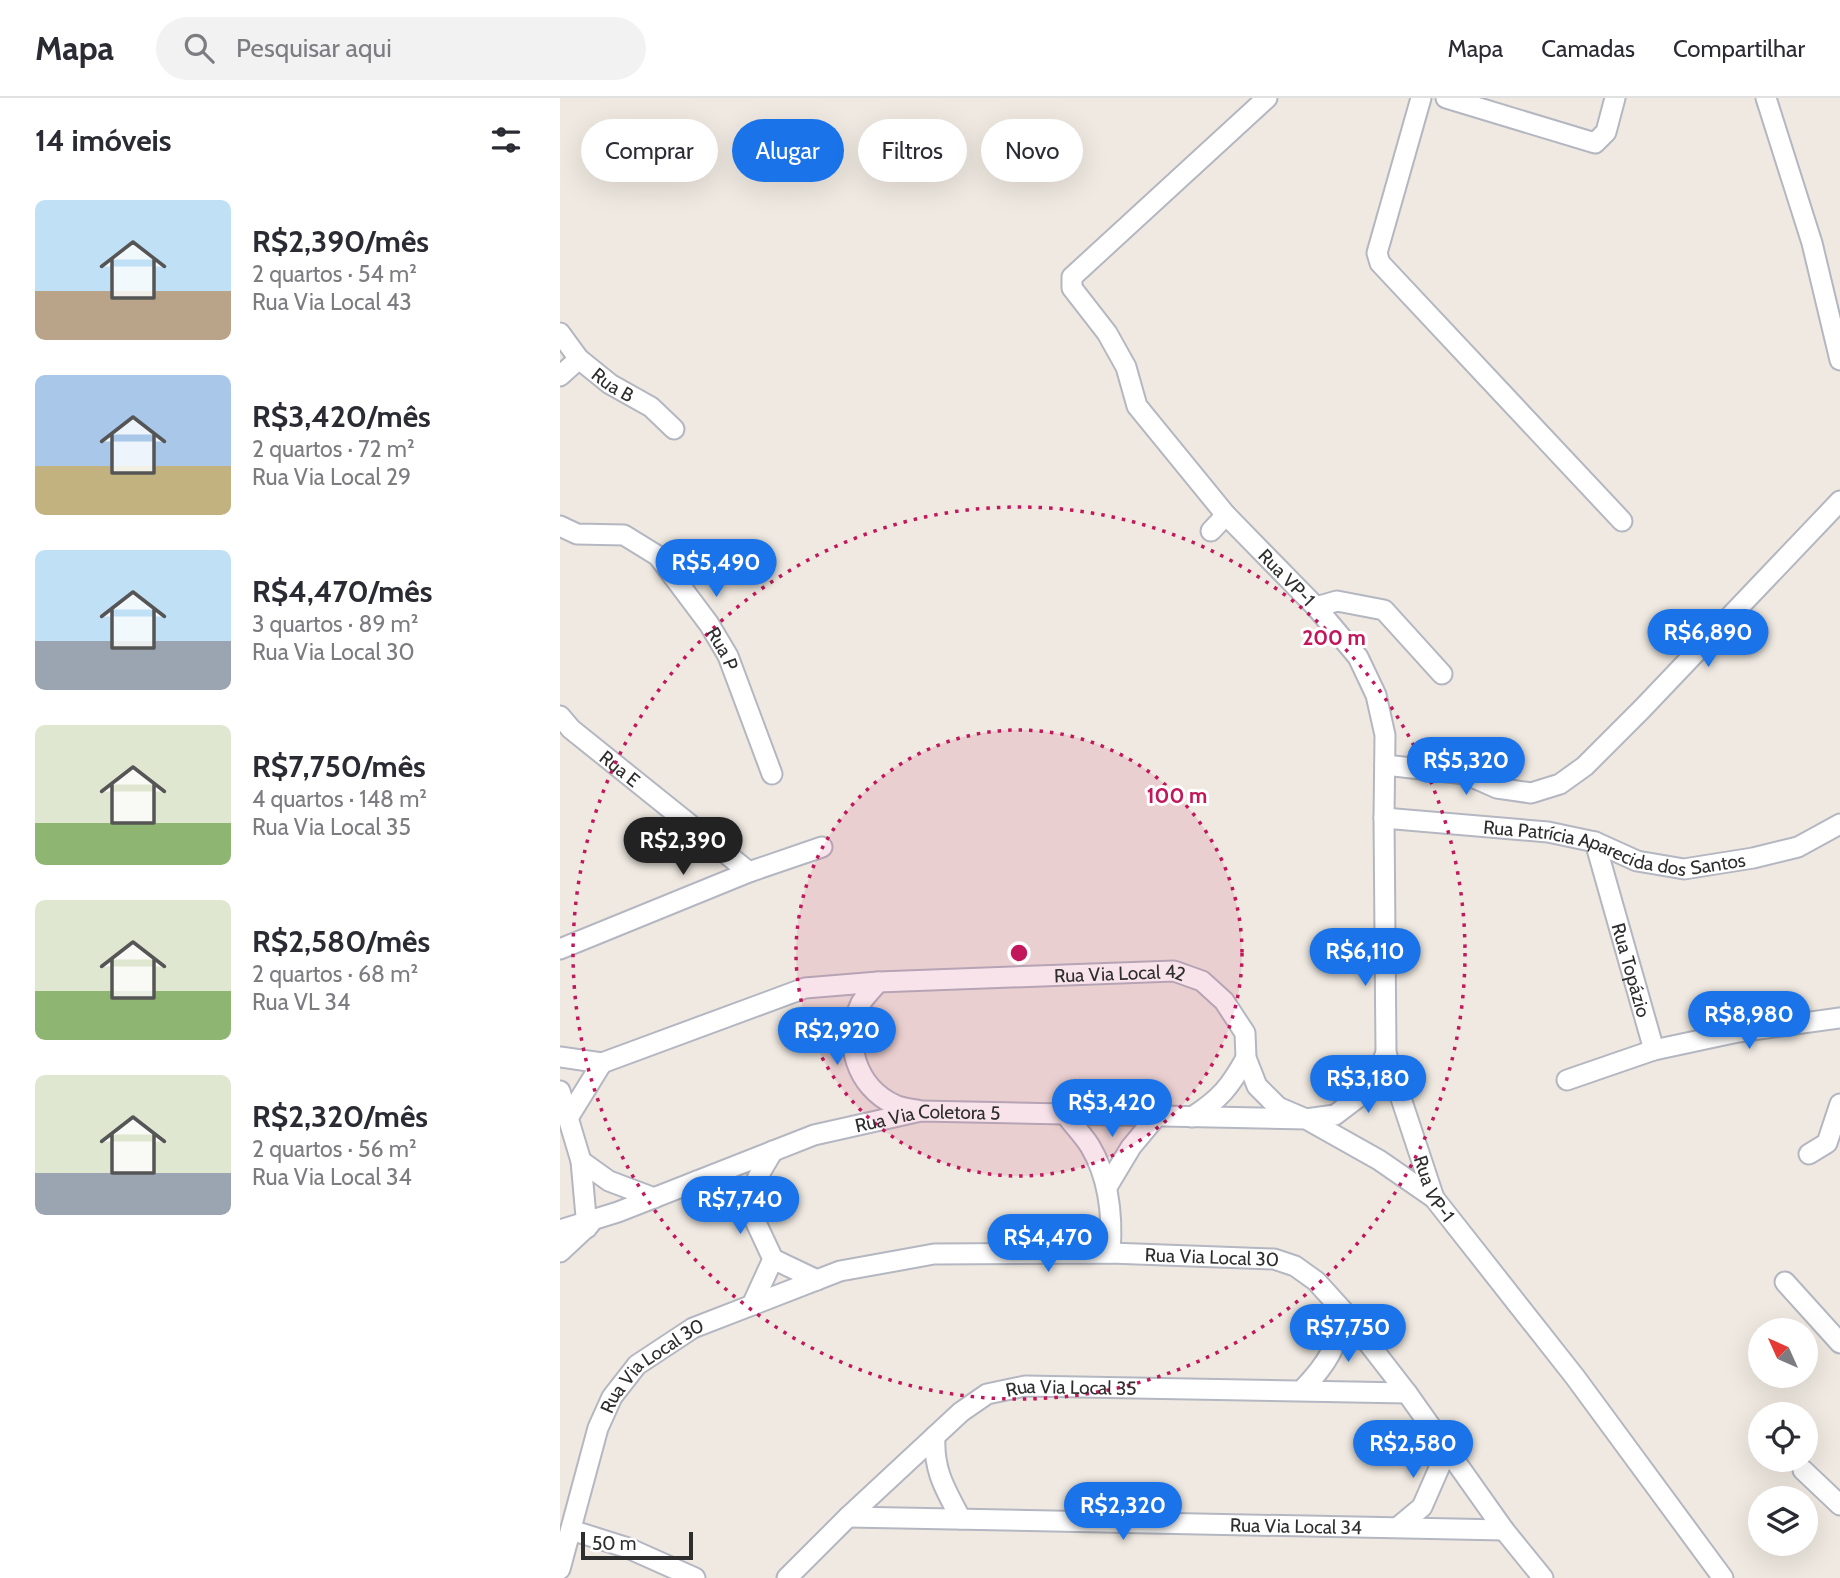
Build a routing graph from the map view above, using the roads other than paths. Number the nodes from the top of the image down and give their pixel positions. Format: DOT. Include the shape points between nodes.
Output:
graph roads {
  1 [pos="1267,98"];
  2 [pos="1421,98"];
  3 [pos="1446,98"];
  4 [pos="1615,98"];
  5 [pos="1766,98"];
  6 [pos="560,333"];
  7 [pos="579,359"];
  8 [pos="1840,360"];
  9 [pos="560,376"];
  10 [pos="674,429"];
  11 [pos="1840,501"];
  12 [pos="1226,514"];
  13 [pos="1622,521"];
  14 [pos="560,526"];
  15 [pos="1211,531"];
  16 [pos="1316,607"];
  17 [pos="1442,674"];
  18 [pos="560,716"];
  19 [pos="1385,765"];
  20 [pos="772,774"];
  21 [pos="1384,818"];
  22 [pos="1840,824"];
  23 [pos="1595,842"];
  24 [pos="822,847"];
  25 [pos="749,872"];
  26 [pos="560,949"];
  27 [pos="878,982"];
  28 [pos="1840,1018"];
  29 [pos="1654,1050"];
  30 [pos="1386,1053"];
  31 [pos="560,1057"];
  32 [pos="1246,1058"];
  33 [pos="603,1063"];
  34 [pos="1567,1080"];
  35 [pos="560,1091"];
  36 [pos="1840,1104"];
  37 [pos="921,1111"];
  38 [pos="1066,1115"];
  39 [pos="1156,1116"];
  40 [pos="1192,1117"];
  41 [pos="568,1118"];
  42 [pos="1306,1119"];
  43 [pos="773,1151"];
  44 [pos="1809,1154"];
  45 [pos="581,1161"];
  46 [pos="697,1181"];
  47 [pos="1107,1187"];
  48 [pos="654,1198"];
  49 [pos="1434,1198"];
  50 [pos="751,1212"];
  51 [pos="589,1223"];
  52 [pos="560,1230"];
  53 [pos="560,1252"];
  54 [pos="1110,1253"];
  55 [pos="773,1259"];
  56 [pos="817,1280"];
  57 [pos="1785,1282"];
  58 [pos="752,1304"];
  59 [pos="1345,1312"];
  60 [pos="1840,1343"];
  61 [pos="1303,1390"];
  62 [pos="1407,1393"];
  63 [pos="935,1436"];
  64 [pos="1447,1450"];
  65 [pos="1805,1472"];
  66 [pos="1840,1505"];
  67 [pos="848,1517"];
  68 [pos="961,1519"];
  69 [pos="1398,1527"];
  70 [pos="570,1530"];
  71 [pos="1504,1530"];
  72 [pos="560,1569"];
  73 [pos="804,1570"];
  74 [pos="1540,1576"];
  75 [pos="695,1578"];
  76 [pos="787,1578"];
  77 [pos="1723,1578"];
  1 -- 12 [label="street, Rua VP-1" via="1072,277 1072,288 1107,333 1126,367 1137,406"];
  2 -- 13 [label="street" via="1377,253 1380,263"];
  3 -- 4 [label="street" via="1595,143 1606,132"];
  5 -- 8 [label="street" via="1812,243"];
  6 -- 7 [label="street, Rua B"];
  7 -- 9 [label="street"];
  7 -- 10 [label="street, Rua B"];
  11 -- 19 [label="street" via="1585,766 1560,784 1531,793 1497,788 1465,775"];
  12 -- 15 [label="street"];
  12 -- 16 [label="street, Rua VP-1"];
  14 -- 20 [label="street, Rua P" via="576,534 624,535 658,556 728,656"];
  16 -- 17 [label="street" via="1337,601 1384,610"];
  16 -- 19 [label="street, Rua VP-1" via="1358,657 1376,695 1385,736"];
  18 -- 25 [label="street, Rua E"];
  19 -- 21 [label="street, Rua VP-1"];
  21 -- 23 [label="street, Rua Patrícia Aparecida dos Santos" via="1548,832"];
  21 -- 30 [label="street, Rua VP-1"];
  22 -- 23 [label="street, Rua Patrícia Aparecida dos Santos" via="1798,847 1684,869 1637,861"];
  23 -- 29 [label="street, Rua Topázio"];
  24 -- 25 [label="street"];
  25 -- 26 [label="street"];
  27 -- 32 [label="street, Rua Via Local 42" via="1174,971 1202,981 1224,1001 1245,1033"];
  27 -- 33 [label="street, Rua Via Local 42" via="805,988"];
  27 -- 37 [label="street" via="862,1001 853,1024 852,1049 860,1073 875,1093 896,1106"];
  28 -- 29 [label="street"];
  29 -- 34 [label="street"];
  30 -- 42 [label="street, Rua Via Coletora 5" via="1377,1074 1352,1102 1335,1115"];
  30 -- 49 [label="street, Rua VP-1"];
  31 -- 33 [label="street, Rua Via Local 42"];
  32 -- 40 [label="street" via="1216,1101"];
  32 -- 42 [label="street" via="1257,1086 1278,1107"];
  33 -- 41 [label="street"];
  35 -- 41 [label="street"];
  36 -- 44 [label="street" via="1827,1143"];
  37 -- 38 [label="street, Rua Via Coletora 5"];
  37 -- 43 [label="street, Rua Via Coletora 5" via="814,1135"];
  38 -- 39 [label="street, Rua Via Coletora 5"];
  38 -- 47 [label="street" via="1090,1146"];
  39 -- 40 [label="street, Rua Via Coletora 5"];
  39 -- 47 [label="street"];
  40 -- 42 [label="street, Rua Via Coletora 5"];
  41 -- 45 [label="street"];
  42 -- 49 [label="street, Rua Via Coletora 5"];
  43 -- 46 [label="street, Rua Via Coletora 5"];
  43 -- 50 [label="street" via="756,1181"];
  45 -- 48 [label="street" via="609,1181"];
  45 -- 51 [label="street"];
  46 -- 48 [label="street, Rua Via Coletora 5"];
  46 -- 50 [label="street"];
  47 -- 54 [label="street"];
  48 -- 51 [label="street, Rua Via Coletora 5"];
  49 -- 77 [label="street, Rua VP-1" via="1575,1377"];
  50 -- 55 [label="street"];
  51 -- 52 [label="street, Rua Via Coletora 5"];
  51 -- 53 [label="street"];
  54 -- 56 [label="street, Rua Via Local 30" via="934,1254 840,1271"];
  54 -- 59 [label="street, Rua Via Local 30" via="1274,1259 1295,1266 1316,1281"];
  55 -- 56 [label="street"];
  55 -- 58 [label="street"];
  56 -- 58 [label="street, Rua Via Local 30"];
  57 -- 60 [label="street"];
  58 -- 70 [label="street, Rua Via Local 30" via="693,1328 637,1365 623,1380 598,1428"];
  59 -- 61 [label="street" via="1338,1341 1323,1369"];
  59 -- 62 [label="street, Rua Via Local 30"];
  61 -- 62 [label="street, Rua Via Local 35"];
  61 -- 63 [label="street, Rua Via Local 35" via="1025,1386 987,1394"];
  62 -- 64 [label="street, Rua Via Local 30"];
  63 -- 67 [label="street, Rua Via Local 35"];
  63 -- 68 [label="street" via="934,1458"];
  64 -- 69 [label="street" via="1422,1507"];
  64 -- 71 [label="street, Rua Via Local 30"];
  65 -- 66 [label="street"];
  67 -- 68 [label="street, Rua Via Local 34"];
  67 -- 73 [label="street, Rua Via Local 35"];
  68 -- 69 [label="street, Rua Via Local 34"];
  69 -- 71 [label="street, Rua Via Local 34"];
  70 -- 72 [label="street, Rua Via Local 30"];
  70 -- 75 [label="street" via="628,1548"];
  71 -- 74 [label="street, Rua Via Local 30"];
  73 -- 76 [label="street, Rua Via Local 35"];
}
